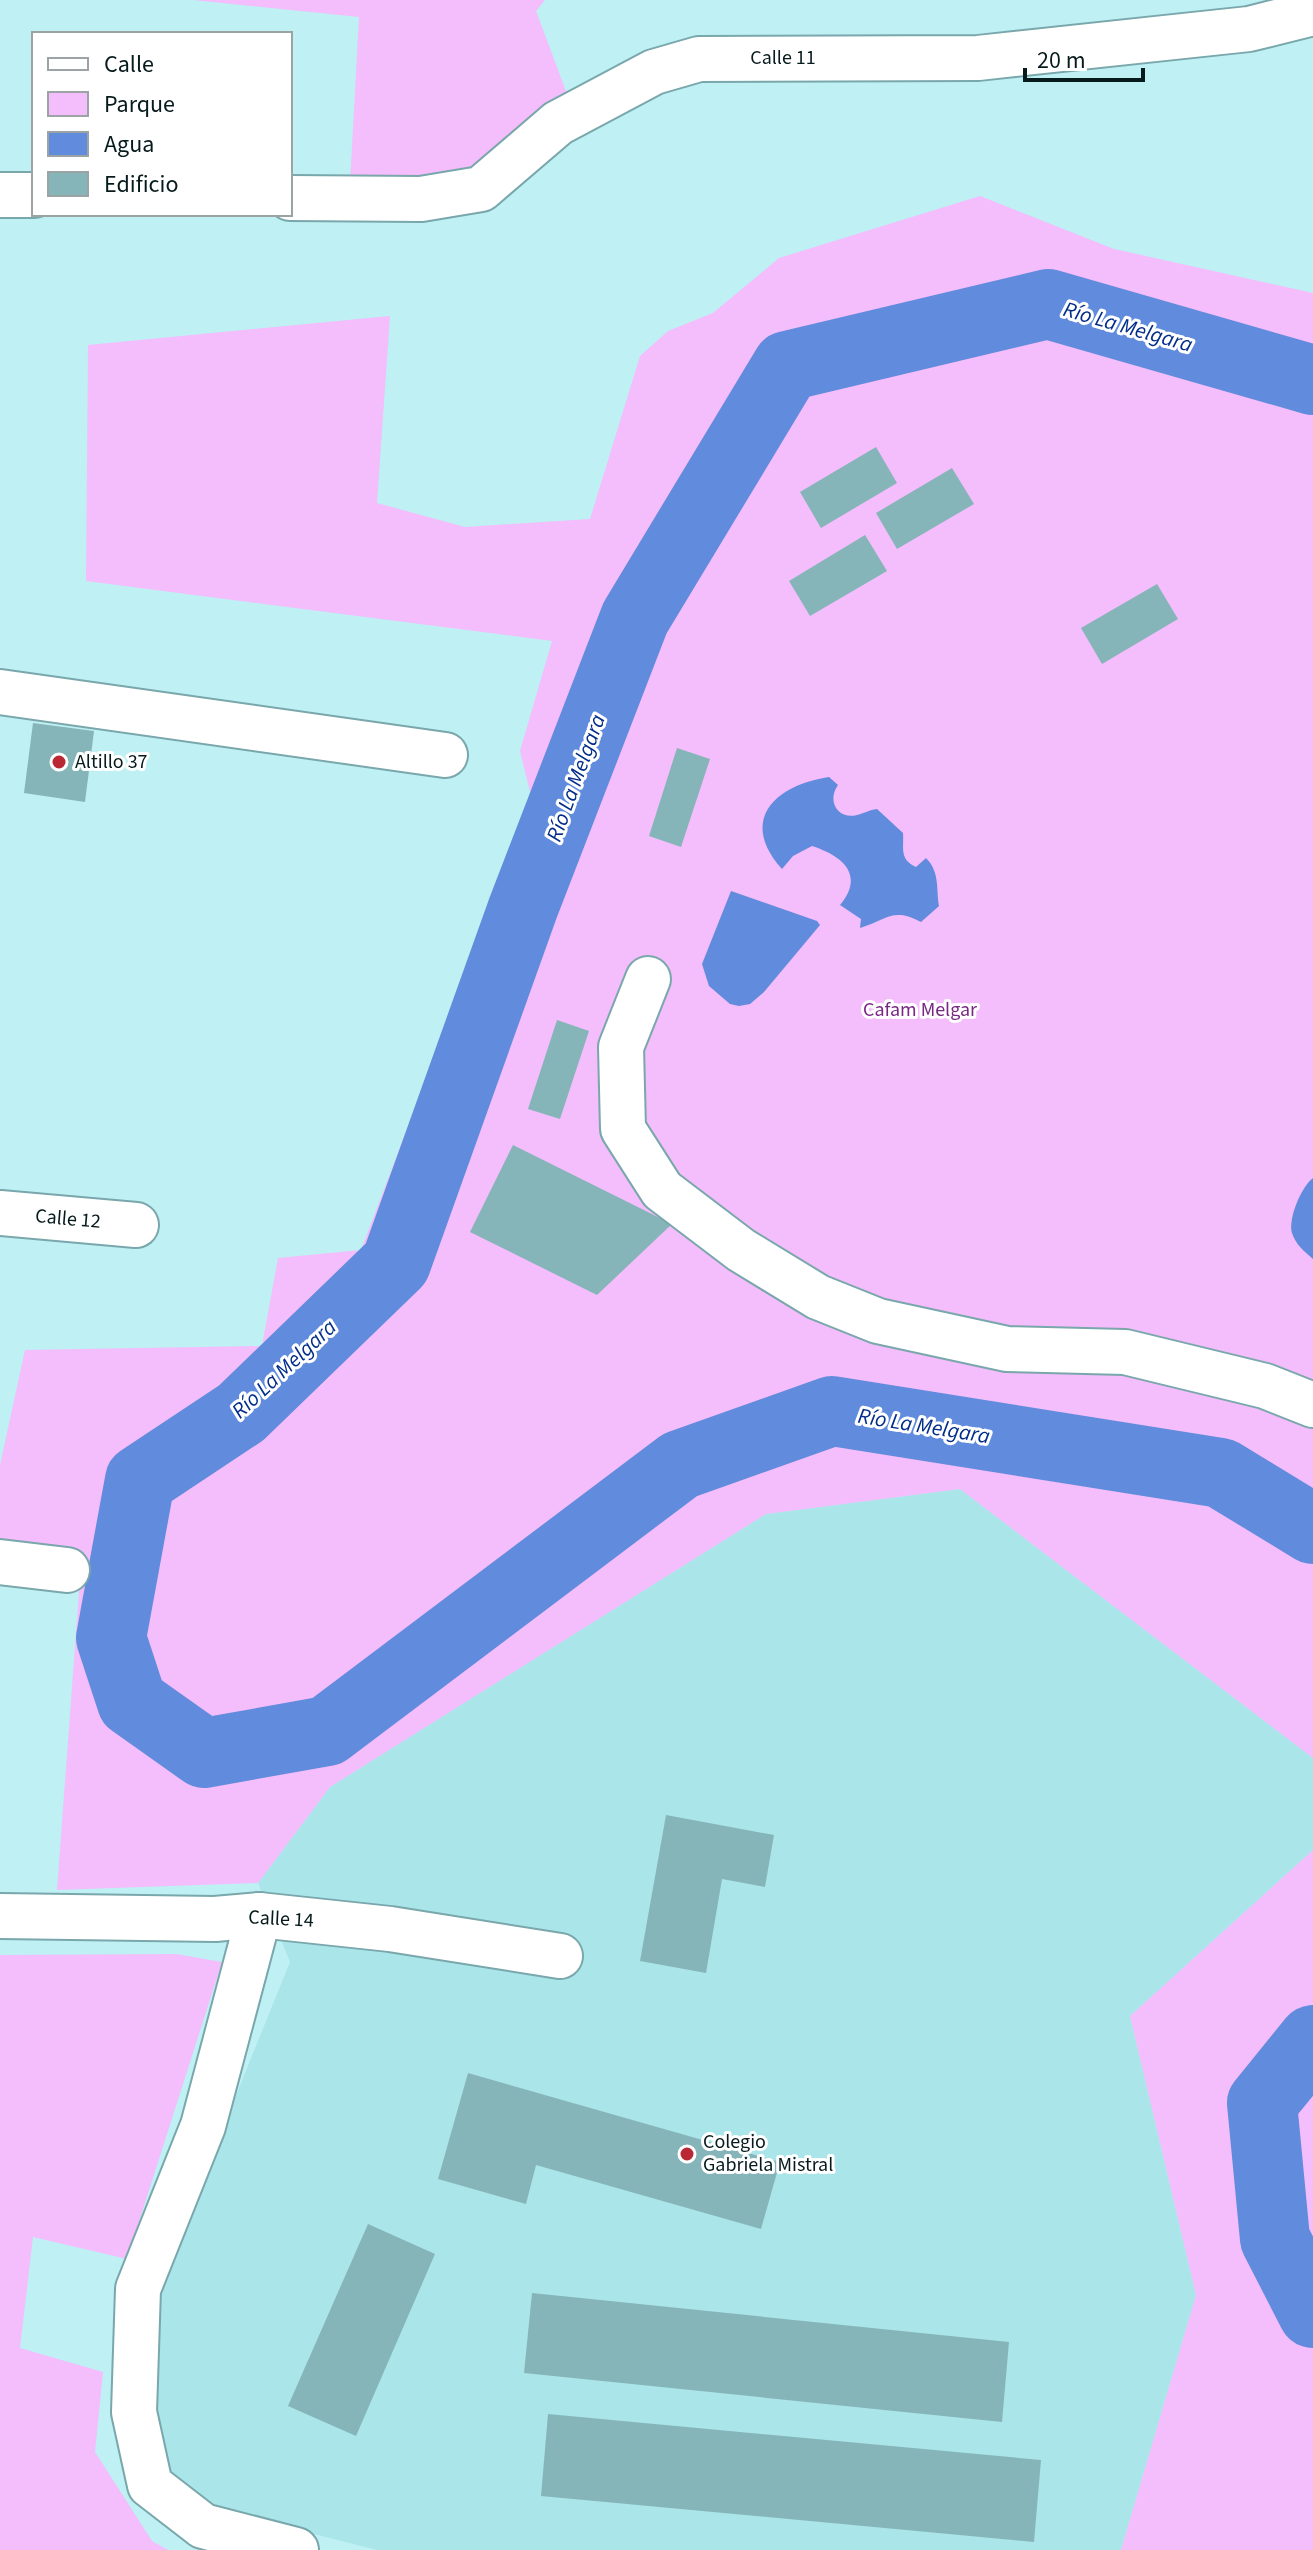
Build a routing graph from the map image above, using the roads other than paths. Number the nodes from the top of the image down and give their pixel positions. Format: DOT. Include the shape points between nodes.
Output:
graph roads {
  1 [pos="1309,0"];
  2 [pos="1313,11"];
  3 [pos="0,195"];
  4 [pos="32,195"];
  5 [pos="292,198"];
  6 [pos="0,692"];
  7 [pos="445,755"];
  8 [pos="648,979"];
  9 [pos="0,1213"];
  10 [pos="136,1225"];
  11 [pos="1313,1405"];
  12 [pos="0,1562"];
  13 [pos="67,1570"];
  14 [pos="259,1915"];
  15 [pos="0,1916"];
  16 [pos="560,1956"];
  17 [pos="296,2550"];
  1 -- 2 [label="street"];
  2 -- 5 [label="street, Calle 11" via="1249,29 978,58 699,59 654,72 558,123 481,189 421,199"];
  3 -- 4 [label="street"];
  6 -- 7 [label="street"];
  8 -- 11 [label="street" via="621,1047 623,1129 662,1190 741,1250 818,1297 878,1321 1007,1349 1125,1352 1265,1386"];
  9 -- 10 [label="street, Calle 12"];
  12 -- 13 [label="street"];
  14 -- 15 [label="street, Calle 14"];
  14 -- 16 [label="street, Calle 14"];
  14 -- 17 [label="street" via="203,2126 138,2289 134,2412 150,2485 203,2526"];
}
